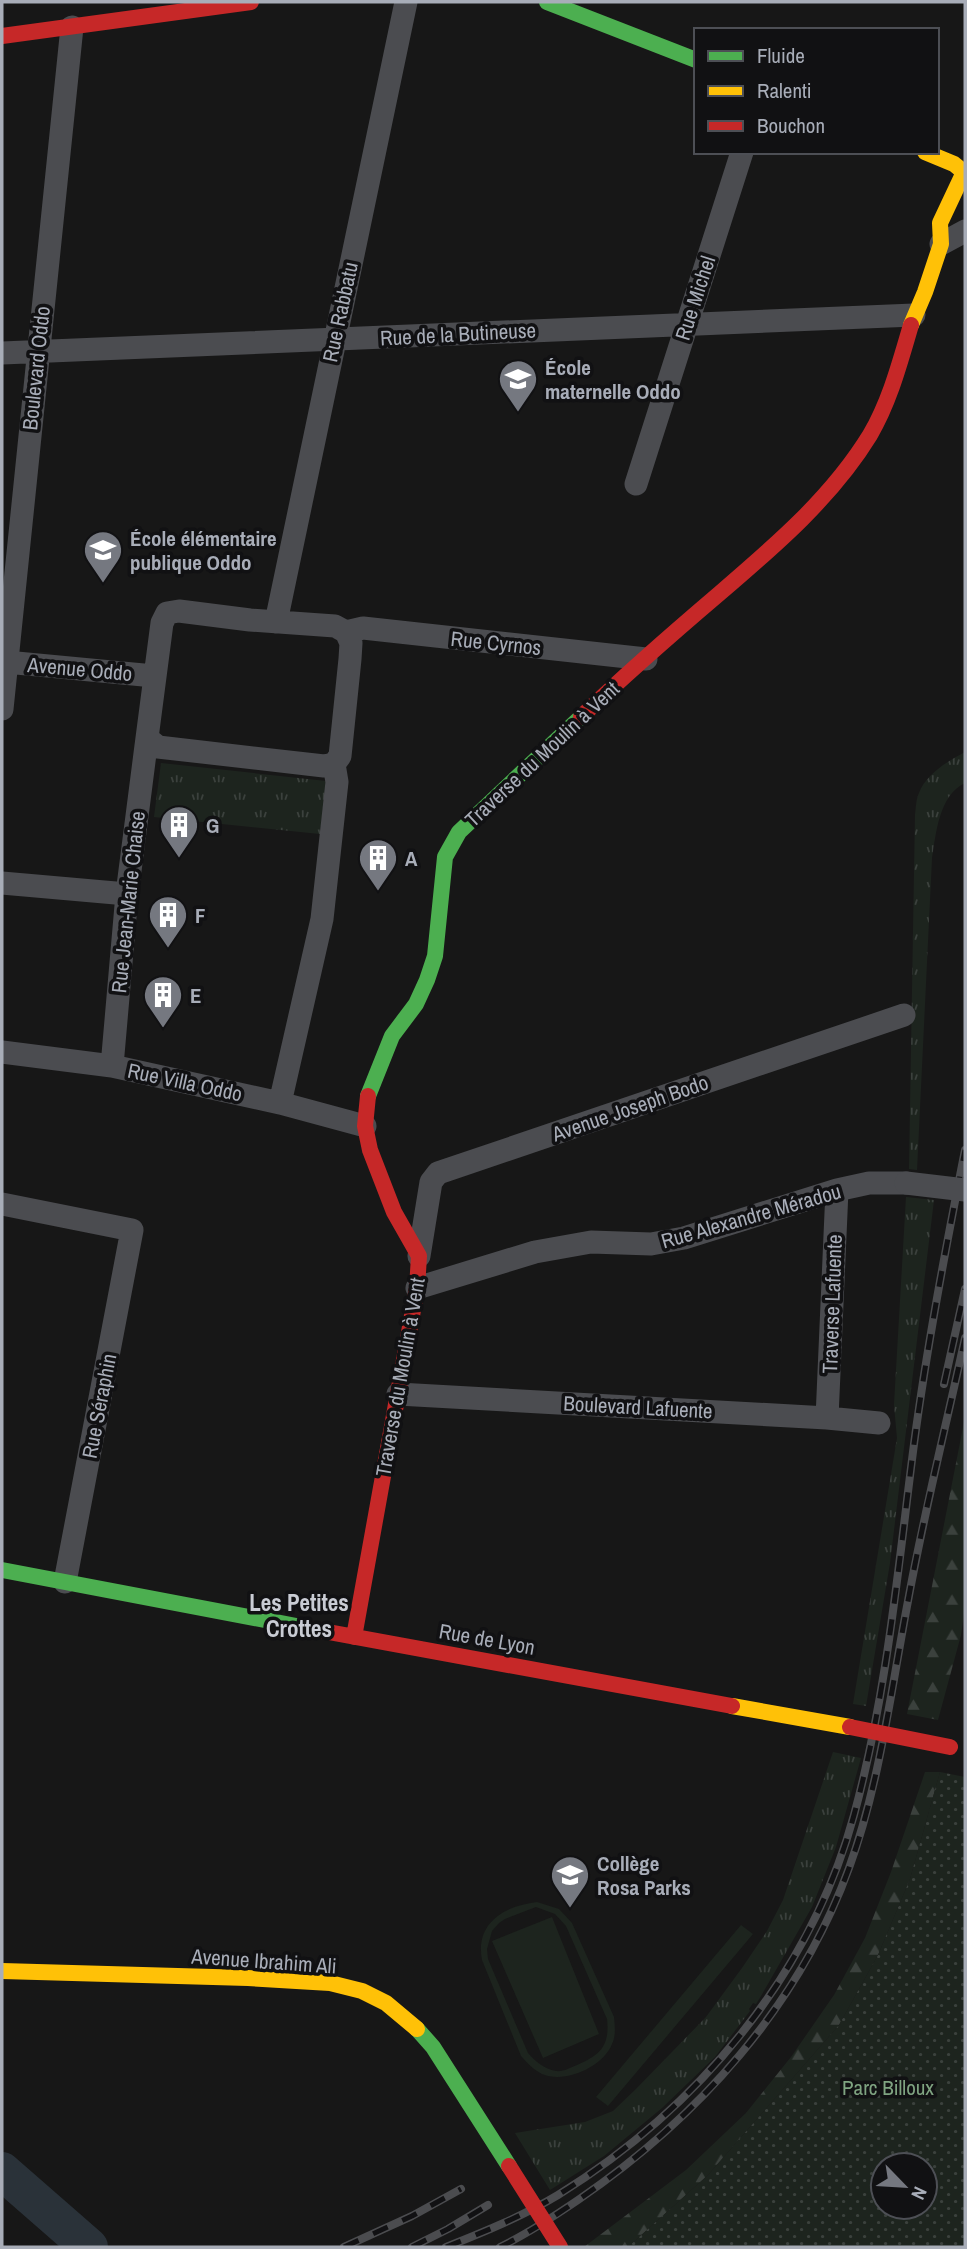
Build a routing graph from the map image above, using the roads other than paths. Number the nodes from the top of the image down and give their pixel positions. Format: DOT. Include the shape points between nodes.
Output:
graph roads {
  1 [pos="251,2"];
  2 [pos="406,2"];
  3 [pos="561,4"];
  4 [pos="72,27"];
  5 [pos="2,36"];
  6 [pos="694,59"];
  7 [pos="741,154"];
  8 [pos="930,154"];
  9 [pos="965,173"];
  10 [pos="965,231"];
  11 [pos="942,244"];
  12 [pos="914,315"];
  13 [pos="688,323"];
  14 [pos="334,339"];
  15 [pos="38,351"];
  16 [pos="2,353"];
  17 [pos="636,484"];
  18 [pos="275,622"];
  19 [pos="346,632"];
  20 [pos="646,659"];
  21 [pos="6,662"];
  22 [pos="154,676"];
  23 [pos="2,709"];
  24 [pos="147,738"];
  25 [pos="334,764"];
  26 [pos="2,883"];
  27 [pos="127,894"];
  28 [pos="904,1015"];
  29 [pos="2,1052"];
  30 [pos="112,1066"];
  31 [pos="280,1103"];
  32 [pos="365,1126"];
  33 [pos="837,1190"];
  34 [pos="965,1190"];
  35 [pos="2,1204"];
  36 [pos="419,1256"];
  37 [pos="417,1288"];
  38 [pos="398,1394"];
  39 [pos="827,1418"];
  40 [pos="879,1423"];
  41 [pos="2,1570"];
  42 [pos="65,1582"];
  43 [pos="354,1637"];
  44 [pos="957,1749"];
  45 [pos="2,1971"];
  46 [pos="560,2247"];
  1 -- 4 [label="street"];
  2 -- 14 [label="street, Rue Rabbatu"];
  3 -- 6 [label="street"];
  4 -- 5 [label="street"];
  4 -- 15 [label="street, Boulevard Oddo"];
  7 -- 13 [label="street, Rue Michel"];
  8 -- 9 [label="street"];
  9 -- 11 [label="street, Traverse du Moulin à Vent" via="940,223"];
  10 -- 11 [label="street"];
  11 -- 12 [label="street, Traverse du Moulin à Vent"];
  12 -- 13 [label="street, Rue de la Butineuse"];
  12 -- 20 [label="street, Traverse du Moulin à Vent" via="891,390 871,433 837,482 779,542"];
  13 -- 14 [label="street, Rue de la Butineuse"];
  13 -- 17 [label="street, Rue Michel"];
  14 -- 15 [label="street, Rue de la Butineuse"];
  14 -- 18 [label="street, Rue Rabbatu"];
  15 -- 16 [label="street, Rue de la Butineuse"];
  15 -- 21 [label="street, Boulevard Oddo"];
  18 -- 19 [label="street, Rue Cyrnos" via="335,626"];
  18 -- 22 [label="street, Rue Jean-Marie Chaise" via="167,613"];
  19 -- 20 [label="street, Rue Cyrnos" via="363,628"];
  19 -- 25 [label="street" via="350,659 340,756"];
  20 -- 32 [label="street, Traverse du Moulin à Vent" via="459,832 445,857 435,956 416,1004 392,1035 374,1077"];
  21 -- 22 [label="street, Avenue Oddo"];
  21 -- 23 [label="street, Boulevard Oddo"];
  22 -- 24 [label="street, Rue Jean-Marie Chaise"];
  24 -- 25 [label="street" via="158,747"];
  24 -- 27 [label="street, Rue Jean-Marie Chaise"];
  25 -- 31 [label="street" via="337,782 322,919"];
  26 -- 27 [label="street"];
  27 -- 30 [label="street, Rue Jean-Marie Chaise"];
  28 -- 36 [label="street, Avenue Joseph Bodo" via="438,1173 431,1182"];
  29 -- 30 [label="street, Rue Villa Oddo"];
  30 -- 31 [label="street, Rue Villa Oddo"];
  31 -- 32 [label="street, Rue Villa Oddo"];
  32 -- 36 [label="street, Traverse du Moulin à Vent" via="394,1212"];
  33 -- 34 [label="street, Rue Alexandre Méradou, bridge" via="870,1183"];
  33 -- 37 [label="street, Rue Alexandre Méradou" via="684,1238 651,1244 591,1242 535,1252"];
  33 -- 39 [label="street, Traverse Lafuente"];
  35 -- 42 [label="street, Rue Séraphin" via="132,1230"];
  36 -- 37 [label="street, Traverse du Moulin à Vent"];
  37 -- 38 [label="street, Traverse du Moulin à Vent"];
  38 -- 39 [label="street, Boulevard Lafuente"];
  38 -- 43 [label="street, Traverse du Moulin à Vent"];
  39 -- 40 [label="street, Boulevard Lafuente"];
  41 -- 42 [label="street, Rue de Lyon"];
  42 -- 43 [label="street, Rue de Lyon"];
  43 -- 44 [label="street, Rue de Lyon, bridge"];
  45 -- 46 [label="street, Avenue Ibrahim Ali, bridge" via="248,1978 330,1983 362,1991 386,2003 433,2047"];
}
